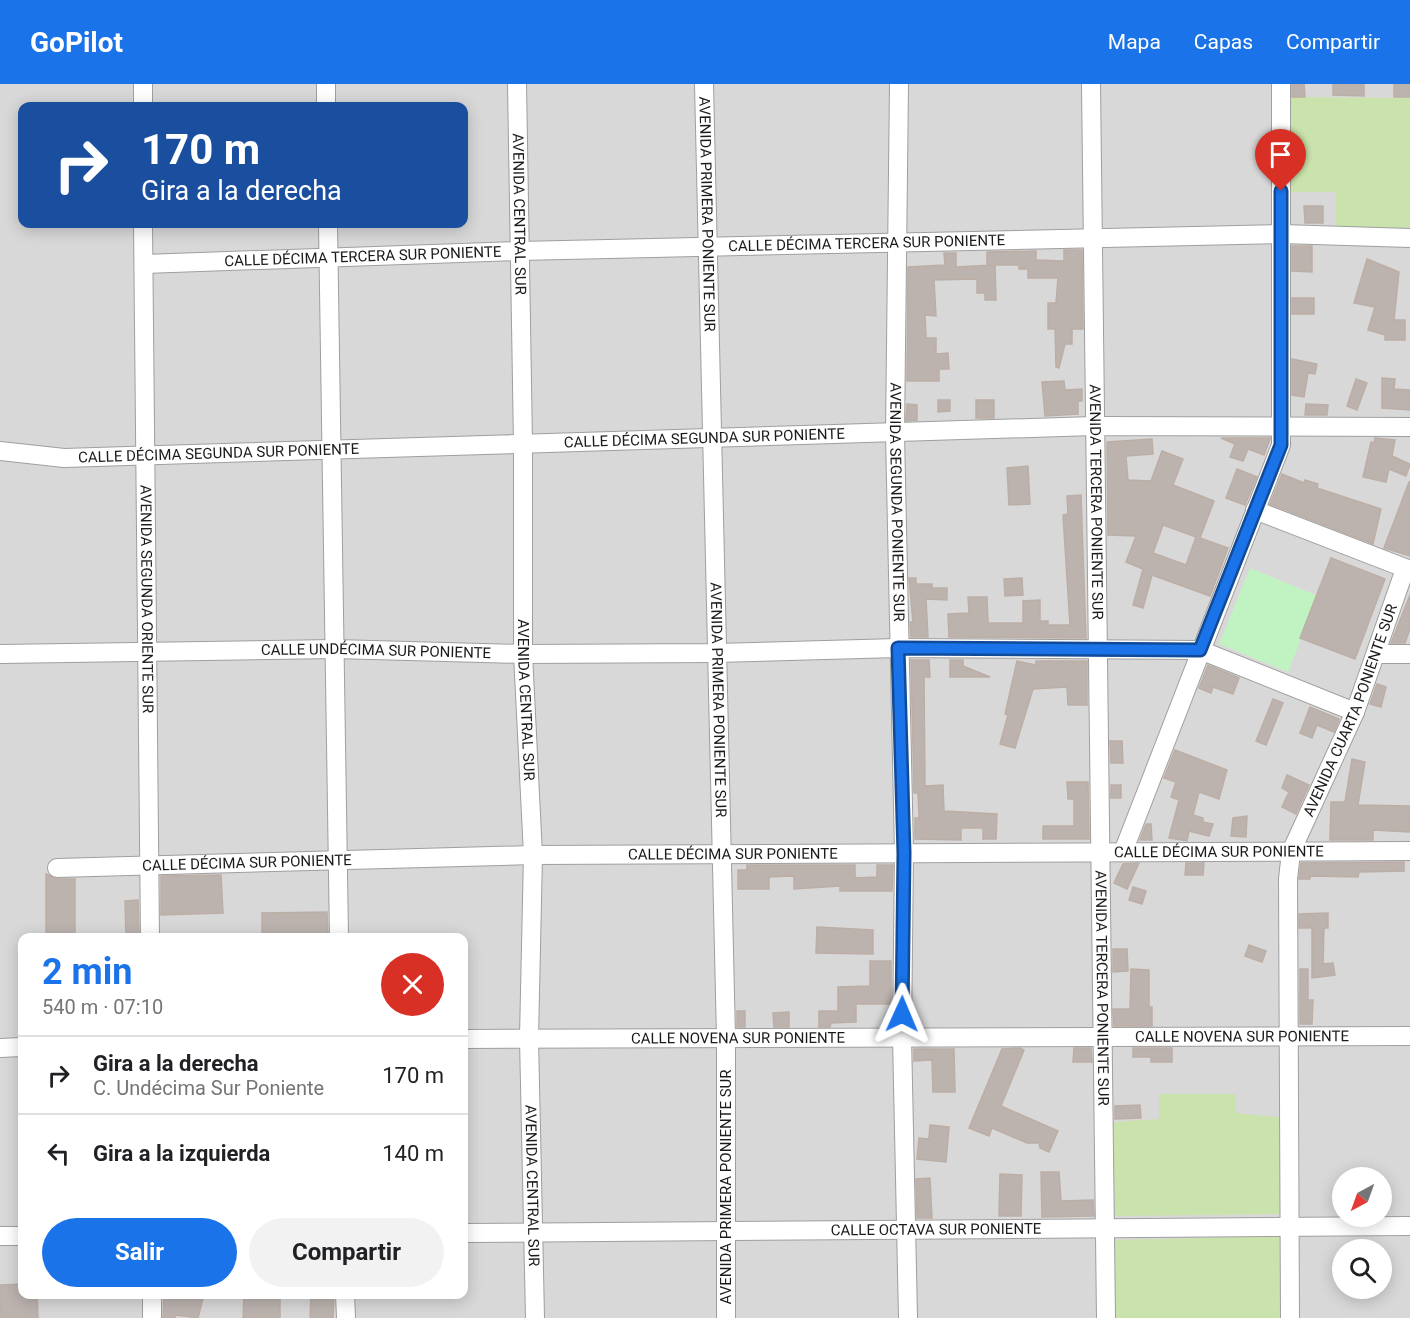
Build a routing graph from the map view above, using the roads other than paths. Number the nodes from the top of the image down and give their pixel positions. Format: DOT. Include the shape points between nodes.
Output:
graph roads {
  1 [pos="143,84"];
  2 [pos="326,84"];
  3 [pos="517,84"];
  4 [pos="704,84"];
  5 [pos="899,84"];
  6 [pos="1091,84"];
  7 [pos="1281,84"];
  8 [pos="143,102"];
  9 [pos="326,102"];
  10 [pos="143,228"];
  11 [pos="328,228"];
  12 [pos="1282,234"];
  13 [pos="1093,238"];
  14 [pos="1410,238"];
  15 [pos="897,243"];
  16 [pos="708,247"];
  17 [pos="519,251"];
  18 [pos="329,258"];
  19 [pos="144,264"];
  20 [pos="1094,426"];
  21 [pos="1282,426"];
  22 [pos="1410,427"];
  23 [pos="895,434"];
  24 [pos="713,436"];
  25 [pos="523,443"];
  26 [pos="332,449"];
  27 [pos="0,451"];
  28 [pos="145,455"];
  29 [pos="1255,510"];
  30 [pos="1407,569"];
  31 [pos="898,648"];
  32 [pos="335,649"];
  33 [pos="1099,649"];
  34 [pos="1200,650"];
  35 [pos="147,652"];
  36 [pos="716,653"];
  37 [pos="0,654"];
  38 [pos="523,654"];
  39 [pos="1376,654"];
  40 [pos="1410,654"];
  41 [pos="1355,712"];
  42 [pos="1410,851"];
  43 [pos="1100,852"];
  44 [pos="1123,852"];
  45 [pos="1291,852"];
  46 [pos="904,853"];
  47 [pos="722,854"];
  48 [pos="533,855"];
  49 [pos="339,860"];
  50 [pos="148,866"];
  51 [pos="57,868"];
  52 [pos="150,933"];
  53 [pos="339,933"];
  54 [pos="1102,1036"];
  55 [pos="1289,1036"];
  56 [pos="1410,1036"];
  57 [pos="902,1037"];
  58 [pos="529,1038"];
  59 [pos="726,1038"];
  60 [pos="468,1039"];
  61 [pos="18,1047"];
  62 [pos="0,1048"];
  63 [pos="1410,1226"];
  64 [pos="1289,1227"];
  65 [pos="1105,1228"];
  66 [pos="906,1229"];
  67 [pos="725,1231"];
  68 [pos="468,1233"];
  69 [pos="533,1233"];
  70 [pos="0,1236"];
  71 [pos="18,1236"];
  72 [pos="152,1299"];
  73 [pos="345,1299"];
  74 [pos="152,1318"];
  75 [pos="346,1318"];
  76 [pos="535,1318"];
  77 [pos="726,1318"];
  78 [pos="908,1318"];
  79 [pos="1106,1318"];
  80 [pos="1290,1318"];
  1 -- 8 [label="street"];
  2 -- 9 [label="street"];
  3 -- 17 [label="street, AVENIDA CENTRAL SUR"];
  4 -- 16 [label="street, AVENIDA PRIMERA PONIENTE SUR"];
  5 -- 15 [label="street, AVENIDA SEGUNDA PONIENTE SUR"];
  6 -- 13 [label="street, AVENIDA TERCERA PONIENTE SUR"];
  7 -- 12 [label="street"];
  10 -- 19 [label="street, AVENIDA SEGUNDA ORIENTE SUR"];
  11 -- 18 [label="street"];
  12 -- 13 [label="street, CALLE DÉCIMA TERCERA SUR PONIENTE"];
  12 -- 14 [label="street, CALLE DÉCIMA TERCERA SUR PONIENTE"];
  12 -- 21 [label="street"];
  13 -- 15 [label="street, CALLE DÉCIMA TERCERA SUR PONIENTE"];
  13 -- 20 [label="street, AVENIDA TERCERA PONIENTE SUR"];
  15 -- 16 [label="street, CALLE DÉCIMA TERCERA SUR PONIENTE"];
  15 -- 23 [label="street, AVENIDA SEGUNDA PONIENTE SUR"];
  16 -- 17 [label="street, CALLE DÉCIMA TERCERA SUR PONIENTE"];
  16 -- 24 [label="street, AVENIDA PRIMERA PONIENTE SUR"];
  17 -- 18 [label="street, CALLE DÉCIMA TERCERA SUR PONIENTE"];
  17 -- 25 [label="street, AVENIDA CENTRAL SUR"];
  18 -- 19 [label="street, CALLE DÉCIMA TERCERA SUR PONIENTE"];
  18 -- 26 [label="street"];
  19 -- 28 [label="street, AVENIDA SEGUNDA ORIENTE SUR"];
  20 -- 21 [label="street, CALLE DÉCIMA SEGUNDA SUR PONIENTE"];
  20 -- 23 [label="street, CALLE DÉCIMA SEGUNDA SUR PONIENTE"];
  20 -- 33 [label="street, AVENIDA TERCERA PONIENTE SUR"];
  21 -- 22 [label="street, CALLE DÉCIMA SEGUNDA SUR PONIENTE"];
  21 -- 29 [label="street" via="1281,445"];
  23 -- 24 [label="street, CALLE DÉCIMA SEGUNDA SUR PONIENTE"];
  23 -- 31 [label="street, AVENIDA SEGUNDA PONIENTE SUR"];
  24 -- 25 [label="street, CALLE DÉCIMA SEGUNDA SUR PONIENTE"];
  24 -- 36 [label="street, AVENIDA PRIMERA PONIENTE SUR"];
  25 -- 26 [label="street, CALLE DÉCIMA SEGUNDA SUR PONIENTE"];
  25 -- 38 [label="street, AVENIDA CENTRAL SUR"];
  26 -- 28 [label="street, CALLE DÉCIMA SEGUNDA SUR PONIENTE"];
  26 -- 32 [label="street"];
  27 -- 28 [label="street, CALLE DÉCIMA SEGUNDA SUR PONIENTE" via="64,458"];
  28 -- 35 [label="street, AVENIDA SEGUNDA ORIENTE SUR"];
  29 -- 30 [label="street"];
  29 -- 34 [label="street"];
  30 -- 39 [label="street, AVENIDA CUARTA PONIENTE SUR"];
  31 -- 33 [label="street, CALLE UNDÉCIMA SUR PONIENTE"];
  31 -- 36 [label="street, CALLE UNDÉCIMA SUR PONIENTE"];
  31 -- 46 [label="street, AVENIDA SEGUNDA PONIENTE SUR"];
  32 -- 35 [label="street, CALLE UNDÉCIMA SUR PONIENTE"];
  32 -- 38 [label="street, CALLE UNDÉCIMA SUR PONIENTE"];
  32 -- 49 [label="street"];
  33 -- 34 [label="street, CALLE UNDÉCIMA SUR PONIENTE"];
  33 -- 43 [label="street, AVENIDA TERCERA PONIENTE SUR"];
  34 -- 41 [label="street"];
  34 -- 44 [label="street"];
  35 -- 37 [label="street, CALLE UNDÉCIMA SUR PONIENTE"];
  35 -- 50 [label="street, AVENIDA SEGUNDA ORIENTE SUR"];
  36 -- 38 [label="street, CALLE UNDÉCIMA SUR PONIENTE"];
  36 -- 47 [label="street, AVENIDA PRIMERA PONIENTE SUR"];
  38 -- 48 [label="street, AVENIDA CENTRAL SUR"];
  39 -- 40 [label="street"];
  39 -- 41 [label="street, AVENIDA CUARTA PONIENTE SUR"];
  41 -- 45 [label="street, AVENIDA CUARTA PONIENTE SUR"];
  42 -- 45 [label="street, CALLE DÉCIMA SUR PONIENTE"];
  43 -- 44 [label="street, CALLE DÉCIMA SUR PONIENTE"];
  43 -- 46 [label="street, CALLE DÉCIMA SUR PONIENTE"];
  43 -- 54 [label="street, AVENIDA TERCERA PONIENTE SUR"];
  44 -- 45 [label="street, CALLE DÉCIMA SUR PONIENTE"];
  45 -- 55 [label="street, AVENIDA CUARTA PONIENTE SUR"];
  46 -- 47 [label="street, CALLE DÉCIMA SUR PONIENTE"];
  46 -- 57 [label="street, AVENIDA SEGUNDA PONIENTE SUR"];
  47 -- 48 [label="street, CALLE DÉCIMA SUR PONIENTE"];
  47 -- 59 [label="street, AVENIDA PRIMERA PONIENTE SUR"];
  48 -- 49 [label="street, CALLE DÉCIMA SUR PONIENTE"];
  48 -- 58 [label="street, AVENIDA CENTRAL SUR"];
  49 -- 50 [label="street, CALLE DÉCIMA SUR PONIENTE"];
  49 -- 53 [label="street"];
  50 -- 51 [label="street, CALLE DÉCIMA SUR PONIENTE"];
  50 -- 52 [label="street, AVENIDA SEGUNDA ORIENTE SUR"];
  54 -- 55 [label="street, CALLE NOVENA SUR PONIENTE"];
  54 -- 57 [label="street, CALLE NOVENA SUR PONIENTE"];
  54 -- 65 [label="street, AVENIDA TERCERA PONIENTE SUR"];
  55 -- 56 [label="street, CALLE NOVENA SUR PONIENTE"];
  55 -- 64 [label="street, AVENIDA CUARTA PONIENTE SUR"];
  57 -- 59 [label="street, CALLE NOVENA SUR PONIENTE"];
  57 -- 66 [label="street, AVENIDA SEGUNDA PONIENTE SUR"];
  58 -- 59 [label="street, CALLE NOVENA SUR PONIENTE"];
  58 -- 60 [label="street, CALLE NOVENA SUR PONIENTE"];
  58 -- 69 [label="street, AVENIDA CENTRAL SUR"];
  59 -- 67 [label="street, AVENIDA PRIMERA PONIENTE SUR"];
  61 -- 62 [label="street"];
  63 -- 64 [label="street, CALLE OCTAVA SUR PONIENTE"];
  64 -- 65 [label="street, CALLE OCTAVA SUR PONIENTE"];
  64 -- 80 [label="street, AVENIDA CUARTA PONIENTE SUR"];
  65 -- 66 [label="street, CALLE OCTAVA SUR PONIENTE"];
  65 -- 79 [label="street, AVENIDA TERCERA PONIENTE SUR"];
  66 -- 67 [label="street, CALLE OCTAVA SUR PONIENTE"];
  66 -- 78 [label="street, AVENIDA SEGUNDA PONIENTE SUR"];
  67 -- 69 [label="street, CALLE OCTAVA SUR PONIENTE"];
  67 -- 77 [label="street, AVENIDA PRIMERA PONIENTE SUR"];
  68 -- 69 [label="street, CALLE OCTAVA SUR PONIENTE"];
  69 -- 76 [label="street, AVENIDA CENTRAL SUR"];
  70 -- 71 [label="street"];
  72 -- 74 [label="street"];
  73 -- 75 [label="street"];
}
